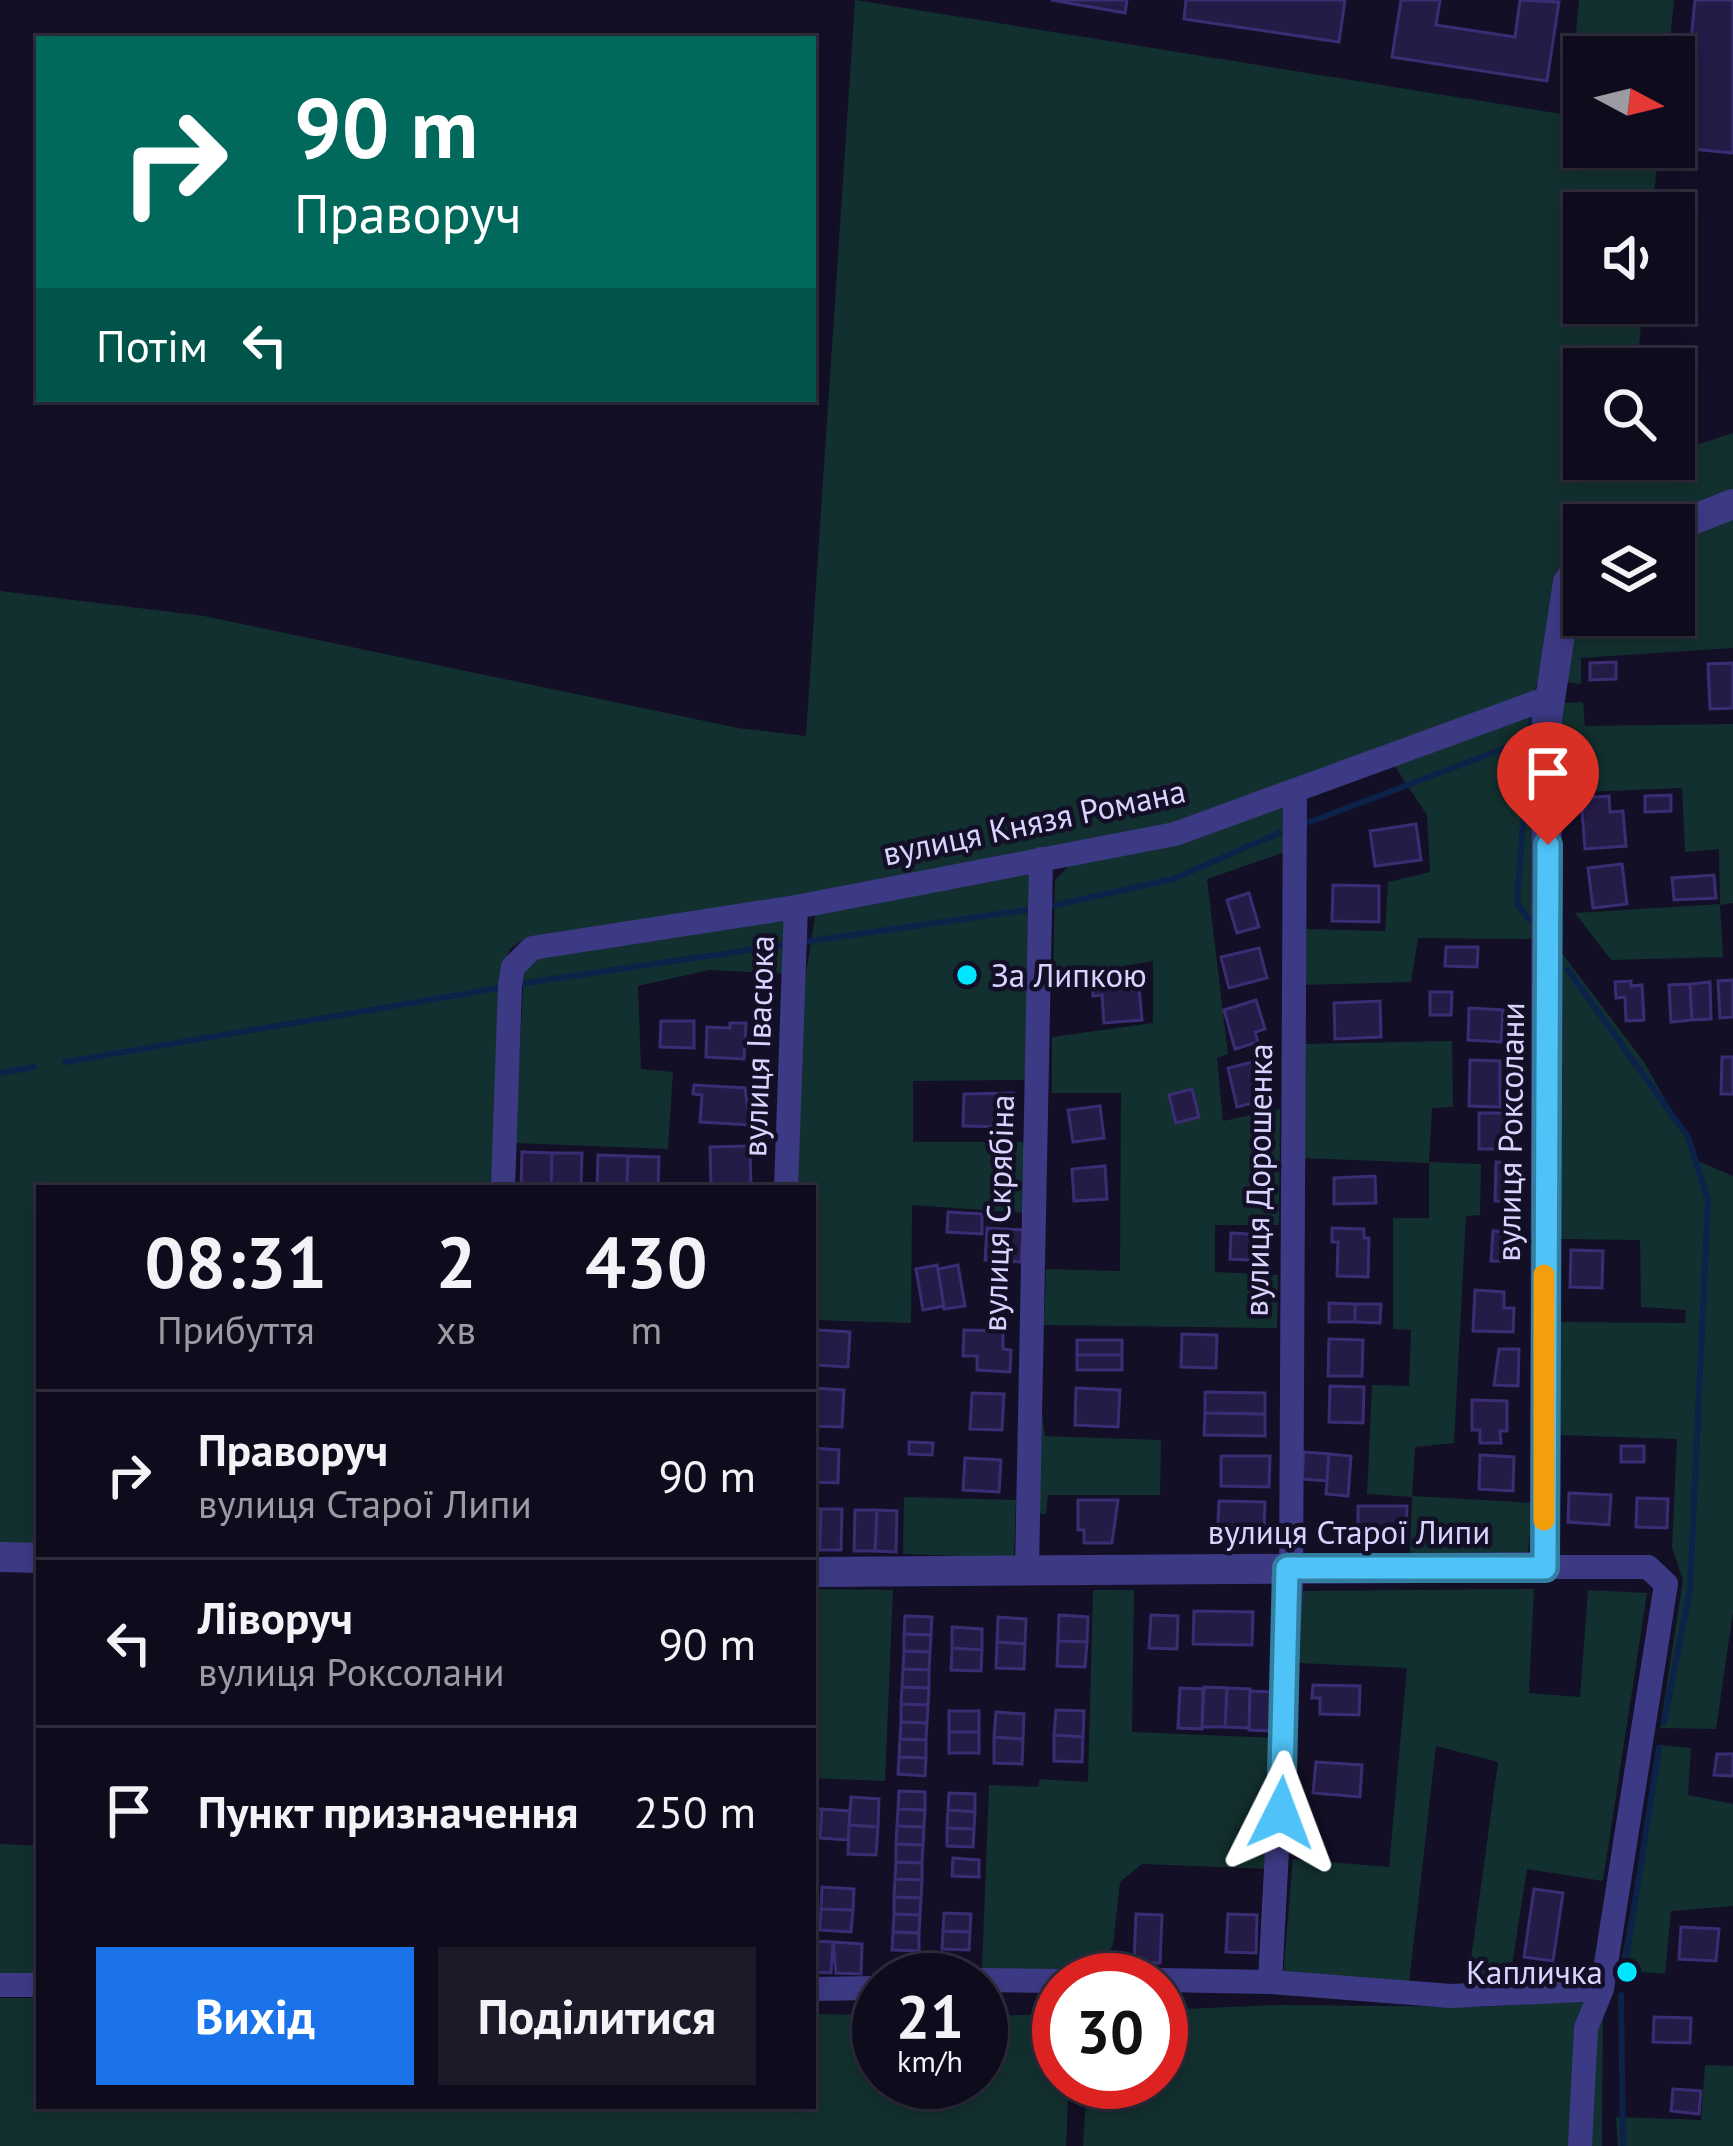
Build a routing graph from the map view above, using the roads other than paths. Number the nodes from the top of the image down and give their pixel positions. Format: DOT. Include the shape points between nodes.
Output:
graph roads {
  1 [pos="1733,503"];
  2 [pos="1695,518"];
  3 [pos="1563,626"];
  4 [pos="1548,698"];
  5 [pos="1295,792"];
  6 [pos="1041,859"];
  7 [pos="795,930"];
  8 [pos="503,1185"];
  9 [pos="786,1185"];
  10 [pos="0,1557"];
  11 [pos="36,1558"];
  12 [pos="1287,1568"];
  13 [pos="1545,1568"];
  14 [pos="1027,1569"];
  15 [pos="816,1572"];
  16 [pos="1188,1980"];
  17 [pos="1270,1982"];
  18 [pos="36,1984"];
  19 [pos="0,1985"];
  20 [pos="852,1988"];
  21 [pos="816,1989"];
  22 [pos="1602,1989"];
  23 [pos="1580,2146"];
  1 -- 2 [label="street"];
  3 -- 4 [label="street"];
  4 -- 5 [label="street, вулиця Князя Романа"];
  4 -- 13 [label="street, вулиця Роксолани"];
  5 -- 6 [label="street, вулиця Князя Романа" via="1175,834"];
  5 -- 12 [label="street, вулиця Дорошенка"];
  6 -- 7 [label="street, вулиця Князя Романа"];
  6 -- 14 [label="street, вулиця Скрябіна"];
  7 -- 8 [label="street, вулиця Князя Романа" via="555,943 520,956 510,986"];
  7 -- 9 [label="street, вулиця Івасюка"];
  10 -- 11 [label="street"];
  12 -- 13 [label="street, вулиця Старої Липи"];
  12 -- 14 [label="street, вулиця Старої Липи"];
  12 -- 17 [label="street, вулиця Дорошенка"];
  13 -- 22 [label="street, вулиця Старої Липи" via="1648,1567 1666,1584"];
  14 -- 15 [label="street, вулиця Старої Липи"];
  16 -- 17 [label="street"];
  17 -- 22 [label="street" via="1451,1996"];
  18 -- 19 [label="street"];
  20 -- 21 [label="street"];
  22 -- 23 [label="street, вулиця Старої Липи" via="1586,2028"];
}
